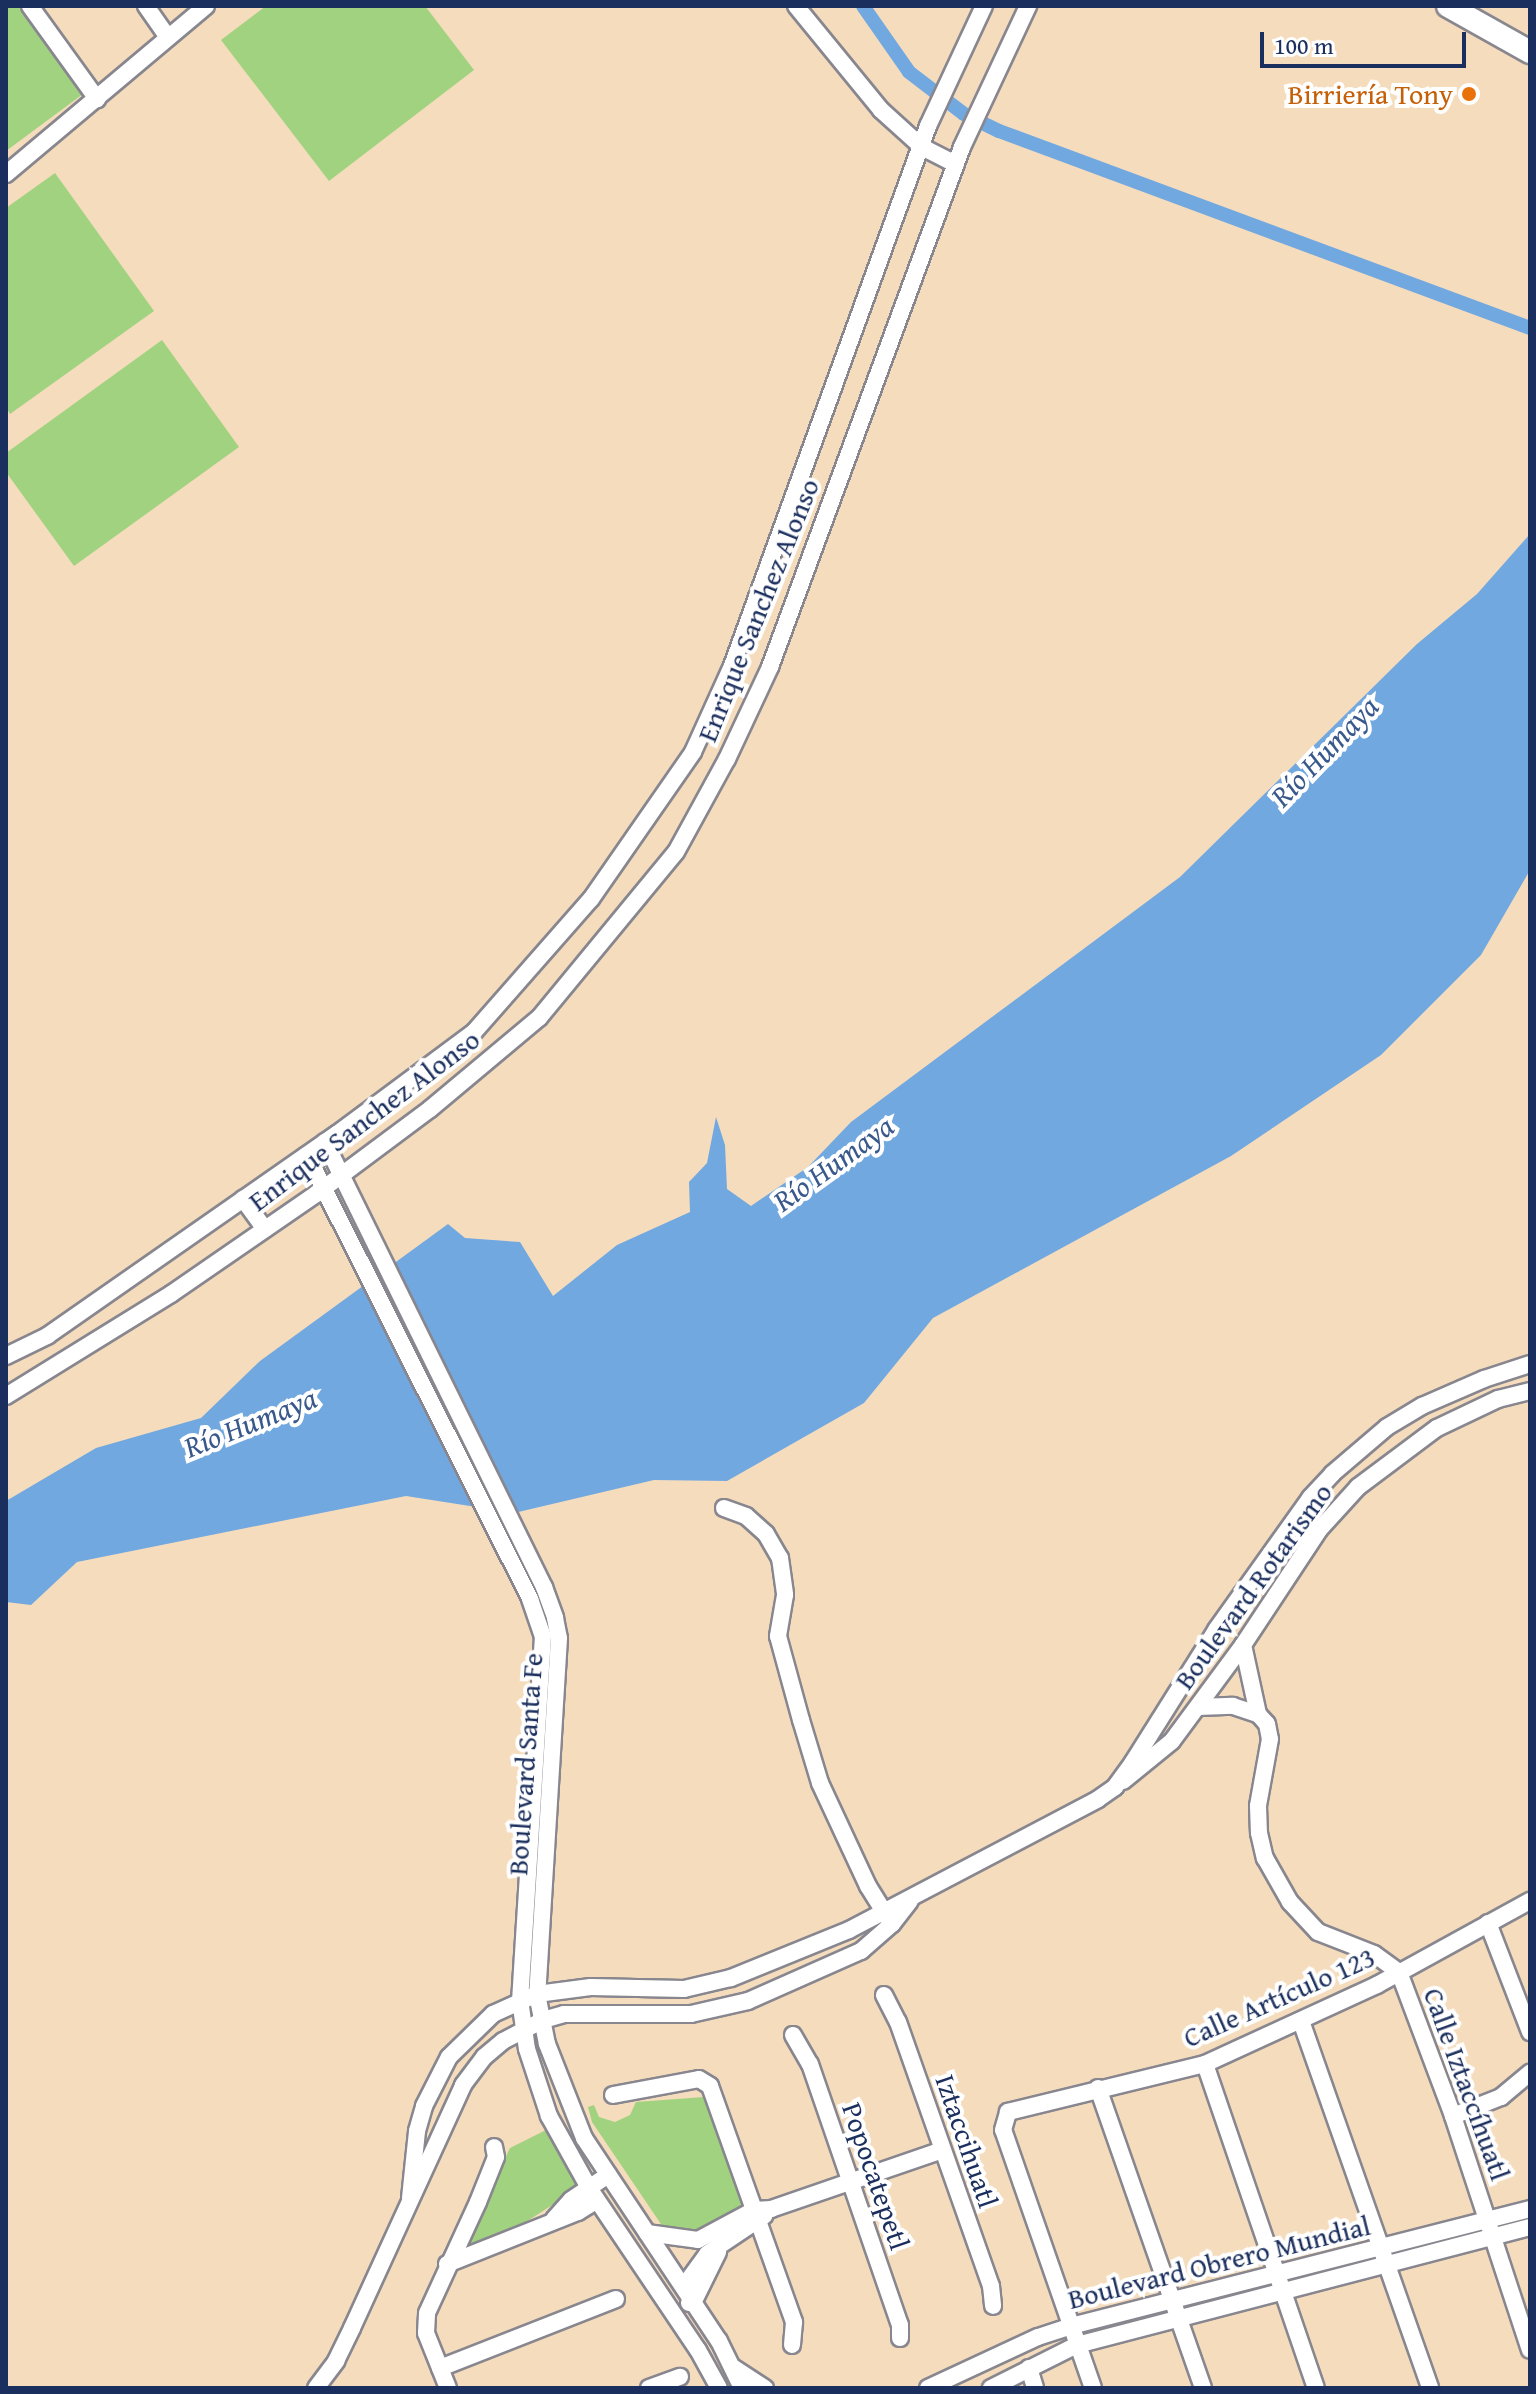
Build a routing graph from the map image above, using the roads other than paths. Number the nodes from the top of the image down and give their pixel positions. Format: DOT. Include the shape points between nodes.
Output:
graph roads {
  1 [pos="30,6"];
  2 [pos="146,6"];
  3 [pos="206,6"];
  4 [pos="796,6"];
  5 [pos="984,6"];
  6 [pos="1028,6"];
  7 [pos="1450,6"];
  8 [pos="168,37"];
  9 [pos="1530,50"];
  10 [pos="97,99"];
  11 [pos="922,147"];
  12 [pos="956,164"];
  13 [pos="6,174"];
  14 [pos="325,1142"];
  15 [pos="307,1155"];
  16 [pos="343,1175"];
  17 [pos="325,1188"];
  18 [pos="243,1199"];
  19 [pos="265,1229"];
  20 [pos="6,1356"];
  21 [pos="1530,1364"];
  22 [pos="1530,1391"];
  23 [pos="6,1396"];
  24 [pos="724,1508"];
  25 [pos="1243,1645"];
  26 [pos="1198,1707"];
  27 [pos="1258,1714"];
  28 [pos="1115,1787"];
  29 [pos="1530,1901"];
  30 [pos="888,1918"];
  31 [pos="1488,1923"];
  32 [pos="1399,1972"];
  33 [pos="537,1994"];
  34 [pos="884,1995"];
  35 [pos="520,2000"];
  36 [pos="543,2020"];
  37 [pos="1301,2021"];
  38 [pos="524,2029"];
  39 [pos="1530,2032"];
  40 [pos="793,2035"];
  41 [pos="1205,2064"];
  42 [pos="1530,2073"];
  43 [pos="1098,2088"];
  44 [pos="613,2095"];
  45 [pos="1453,2116"];
  46 [pos="494,2147"];
  47 [pos="942,2150"];
  48 [pos="608,2175"];
  49 [pos="849,2182"];
  50 [pos="593,2194"];
  51 [pos="410,2198"];
  52 [pos="1530,2209"];
  53 [pos="756,2216"];
  54 [pos="1488,2220"];
  55 [pos="1530,2227"];
  56 [pos="647,2233"];
  57 [pos="1493,2237"];
  58 [pos="722,2243"];
  59 [pos="703,2247"];
  60 [pos="1381,2248"];
  61 [pos="447,2264"];
  62 [pos="1387,2266"];
  63 [pos="1278,2275"];
  64 [pos="684,2286"];
  65 [pos="1284,2292"];
  66 [pos="616,2299"];
  67 [pos="694,2301"];
  68 [pos="993,2306"];
  69 [pos="1176,2310"];
  70 [pos="671,2311"];
  71 [pos="1071,2326"];
  72 [pos="900,2338"];
  73 [pos="792,2345"];
  74 [pos="1077,2345"];
  75 [pos="1530,2350"];
  76 [pos="440,2368"];
  77 [pos="734,2368"];
  78 [pos="1029,2368"];
  79 [pos="680,2377"];
  80 [pos="935,2387"];
  81 [pos="316,2388"];
  82 [pos="448,2388"];
  83 [pos="649,2388"];
  84 [pos="719,2388"];
  85 [pos="742,2388"];
  86 [pos="765,2388"];
  87 [pos="991,2388"];
  88 [pos="1035,2388"];
  89 [pos="1093,2388"];
  90 [pos="1203,2388"];
  91 [pos="1316,2388"];
  92 [pos="1430,2388"];
  1 -- 10 [label="street"];
  2 -- 8 [label="street"];
  3 -- 8 [label="street"];
  4 -- 11 [label="street" via="859,88"];
  5 -- 11 [label="street, Enrique Sanchez Alonso"];
  6 -- 12 [label="street, Enrique Sanchez Alonso"];
  7 -- 9 [label="main road"];
  8 -- 10 [label="street"];
  10 -- 13 [label="street"];
  11 -- 12 [label="street"];
  11 -- 14 [label="street, Enrique Sanchez Alonso" via="732,666 693,752 591,899 474,1032"];
  12 -- 16 [label="street, Enrique Sanchez Alonso" via="770,667 676,852 539,1018"];
  14 -- 15 [label="street, Enrique Sanchez Alonso"];
  14 -- 16 [label="street, Boulevard Santa Fe"];
  15 -- 17 [label="street, Boulevard Santa Fe"];
  15 -- 18 [label="street, Enrique Sanchez Alonso"];
  16 -- 17 [label="street, Enrique Sanchez Alonso"];
  16 -- 33 [label="street, Boulevard Santa Fe" via="544,1587 559,1638"];
  17 -- 19 [label="street, Enrique Sanchez Alonso"];
  17 -- 35 [label="street, Boulevard Santa Fe" via="530,1599 543,1636"];
  18 -- 19 [label="street"];
  18 -- 20 [label="street, Enrique Sanchez Alonso" via="47,1336"];
  19 -- 23 [label="street, Enrique Sanchez Alonso"];
  21 -- 28 [label="street" via="1422,1406 1387,1427 1332,1474 1224,1618"];
  22 -- 25 [label="street, Boulevard Rotarismo" via="1498,1399 1437,1428 1358,1487 1319,1530"];
  24 -- 30 [label="street" via="746,1516 766,1534 780,1558 785,1595 778,1636 801,1720 820,1783"];
  25 -- 26 [label="street, Boulevard Rotarismo"];
  25 -- 27 [label="street"];
  26 -- 27 [label="street" via="1233,1706"];
  26 -- 28 [label="street, Boulevard Rotarismo" via="1164,1750"];
  27 -- 32 [label="street" via="1270,1739 1258,1806 1259,1833 1276,1882 1318,1932 1374,1954"];
  28 -- 30 [label="street, Boulevard Rotarismo" via="911,1899"];
  29 -- 31 [label="street, Calle Artículo 123"];
  30 -- 33 [label="street" via="711,1984"];
  30 -- 36 [label="street" via="861,1951 748,2001 691,2014 576,2013"];
  31 -- 32 [label="street, Calle Artículo 123"];
  31 -- 39 [label="street"];
  32 -- 37 [label="street, Calle Artículo 123"];
  32 -- 45 [label="street, Calle Iztaccíhuatl"];
  33 -- 35 [label="street"];
  33 -- 36 [label="street, Boulevard Santa Fe"];
  34 -- 47 [label="street, Iztaccihuatl"];
  35 -- 38 [label="street, Boulevard Santa Fe"];
  35 -- 51 [label="street" via="482,2023 449,2057 417,2131"];
  36 -- 38 [label="street"];
  36 -- 48 [label="street, Boulevard Santa Fe" via="574,2118"];
  37 -- 41 [label="street, Calle Artículo 123"];
  37 -- 60 [label="street"];
  38 -- 50 [label="street, Boulevard Santa Fe" via="549,2116"];
  38 -- 51 [label="street" via="472,2071"];
  40 -- 49 [label="street, Popocatepetl" via="810,2064"];
  41 -- 43 [label="street, Calle Artículo 123"];
  41 -- 63 [label="street"];
  42 -- 45 [label="street" via="1484,2107"];
  43 -- 69 [label="street"];
  43 -- 71 [label="street, Calle Artículo 123" via="1008,2112 1003,2130"];
  44 -- 53 [label="street" via="705,2081"];
  45 -- 54 [label="street, Calle Iztaccíhuatl"];
  46 -- 61 [label="street" via="496,2157"];
  47 -- 49 [label="street"];
  47 -- 68 [label="street, Iztaccihuatl" via="991,2286"];
  48 -- 50 [label="street"];
  48 -- 56 [label="street, Boulevard Santa Fe"];
  49 -- 53 [label="street"];
  49 -- 72 [label="street, Popocatepetl" via="900,2325"];
  50 -- 61 [label="street" via="552,2220"];
  50 -- 70 [label="street, Boulevard Santa Fe"];
  51 -- 81 [label="street" via="336,2361"];
  52 -- 54 [label="street, Boulevard Obrero Mundial"];
  53 -- 58 [label="street"];
  53 -- 59 [label="street"];
  53 -- 73 [label="street" via="794,2322"];
  54 -- 57 [label="street, Calle Iztaccíhuatl"];
  54 -- 60 [label="street, Boulevard Obrero Mundial"];
  55 -- 57 [label="street, Boulevard Obrero Mundial"];
  56 -- 59 [label="street"];
  56 -- 64 [label="street, Boulevard Santa Fe"];
  57 -- 62 [label="street, Boulevard Obrero Mundial"];
  57 -- 75 [label="street, Calle Iztaccíhuatl"];
  58 -- 59 [label="street"];
  58 -- 67 [label="street"];
  59 -- 64 [label="street"];
  60 -- 62 [label="street"];
  60 -- 63 [label="street, Boulevard Obrero Mundial"];
  61 -- 76 [label="street" via="426,2323"];
  62 -- 65 [label="street, Boulevard Obrero Mundial"];
  62 -- 92 [label="street"];
  63 -- 65 [label="street"];
  63 -- 69 [label="street, Boulevard Obrero Mundial"];
  64 -- 67 [label="street, Boulevard Santa Fe"];
  65 -- 69 [label="street, Boulevard Obrero Mundial"];
  65 -- 91 [label="street"];
  66 -- 76 [label="street"];
  67 -- 70 [label="street"];
  67 -- 77 [label="street, Boulevard Santa Fe"];
  69 -- 71 [label="street, Boulevard Obrero Mundial"];
  69 -- 74 [label="street, Boulevard Obrero Mundial"];
  69 -- 90 [label="street"];
  70 -- 84 [label="street, Boulevard Santa Fe"];
  71 -- 74 [label="street"];
  71 -- 80 [label="street, Boulevard Obrero Mundial"];
  74 -- 78 [label="street, Boulevard Obrero Mundial"];
  74 -- 89 [label="street"];
  76 -- 82 [label="street"];
  77 -- 85 [label="street, Boulevard Santa Fe"];
  77 -- 86 [label="street"];
  78 -- 87 [label="street, Boulevard Obrero Mundial"];
  78 -- 88 [label="street"];
  79 -- 83 [label="street"];
}
